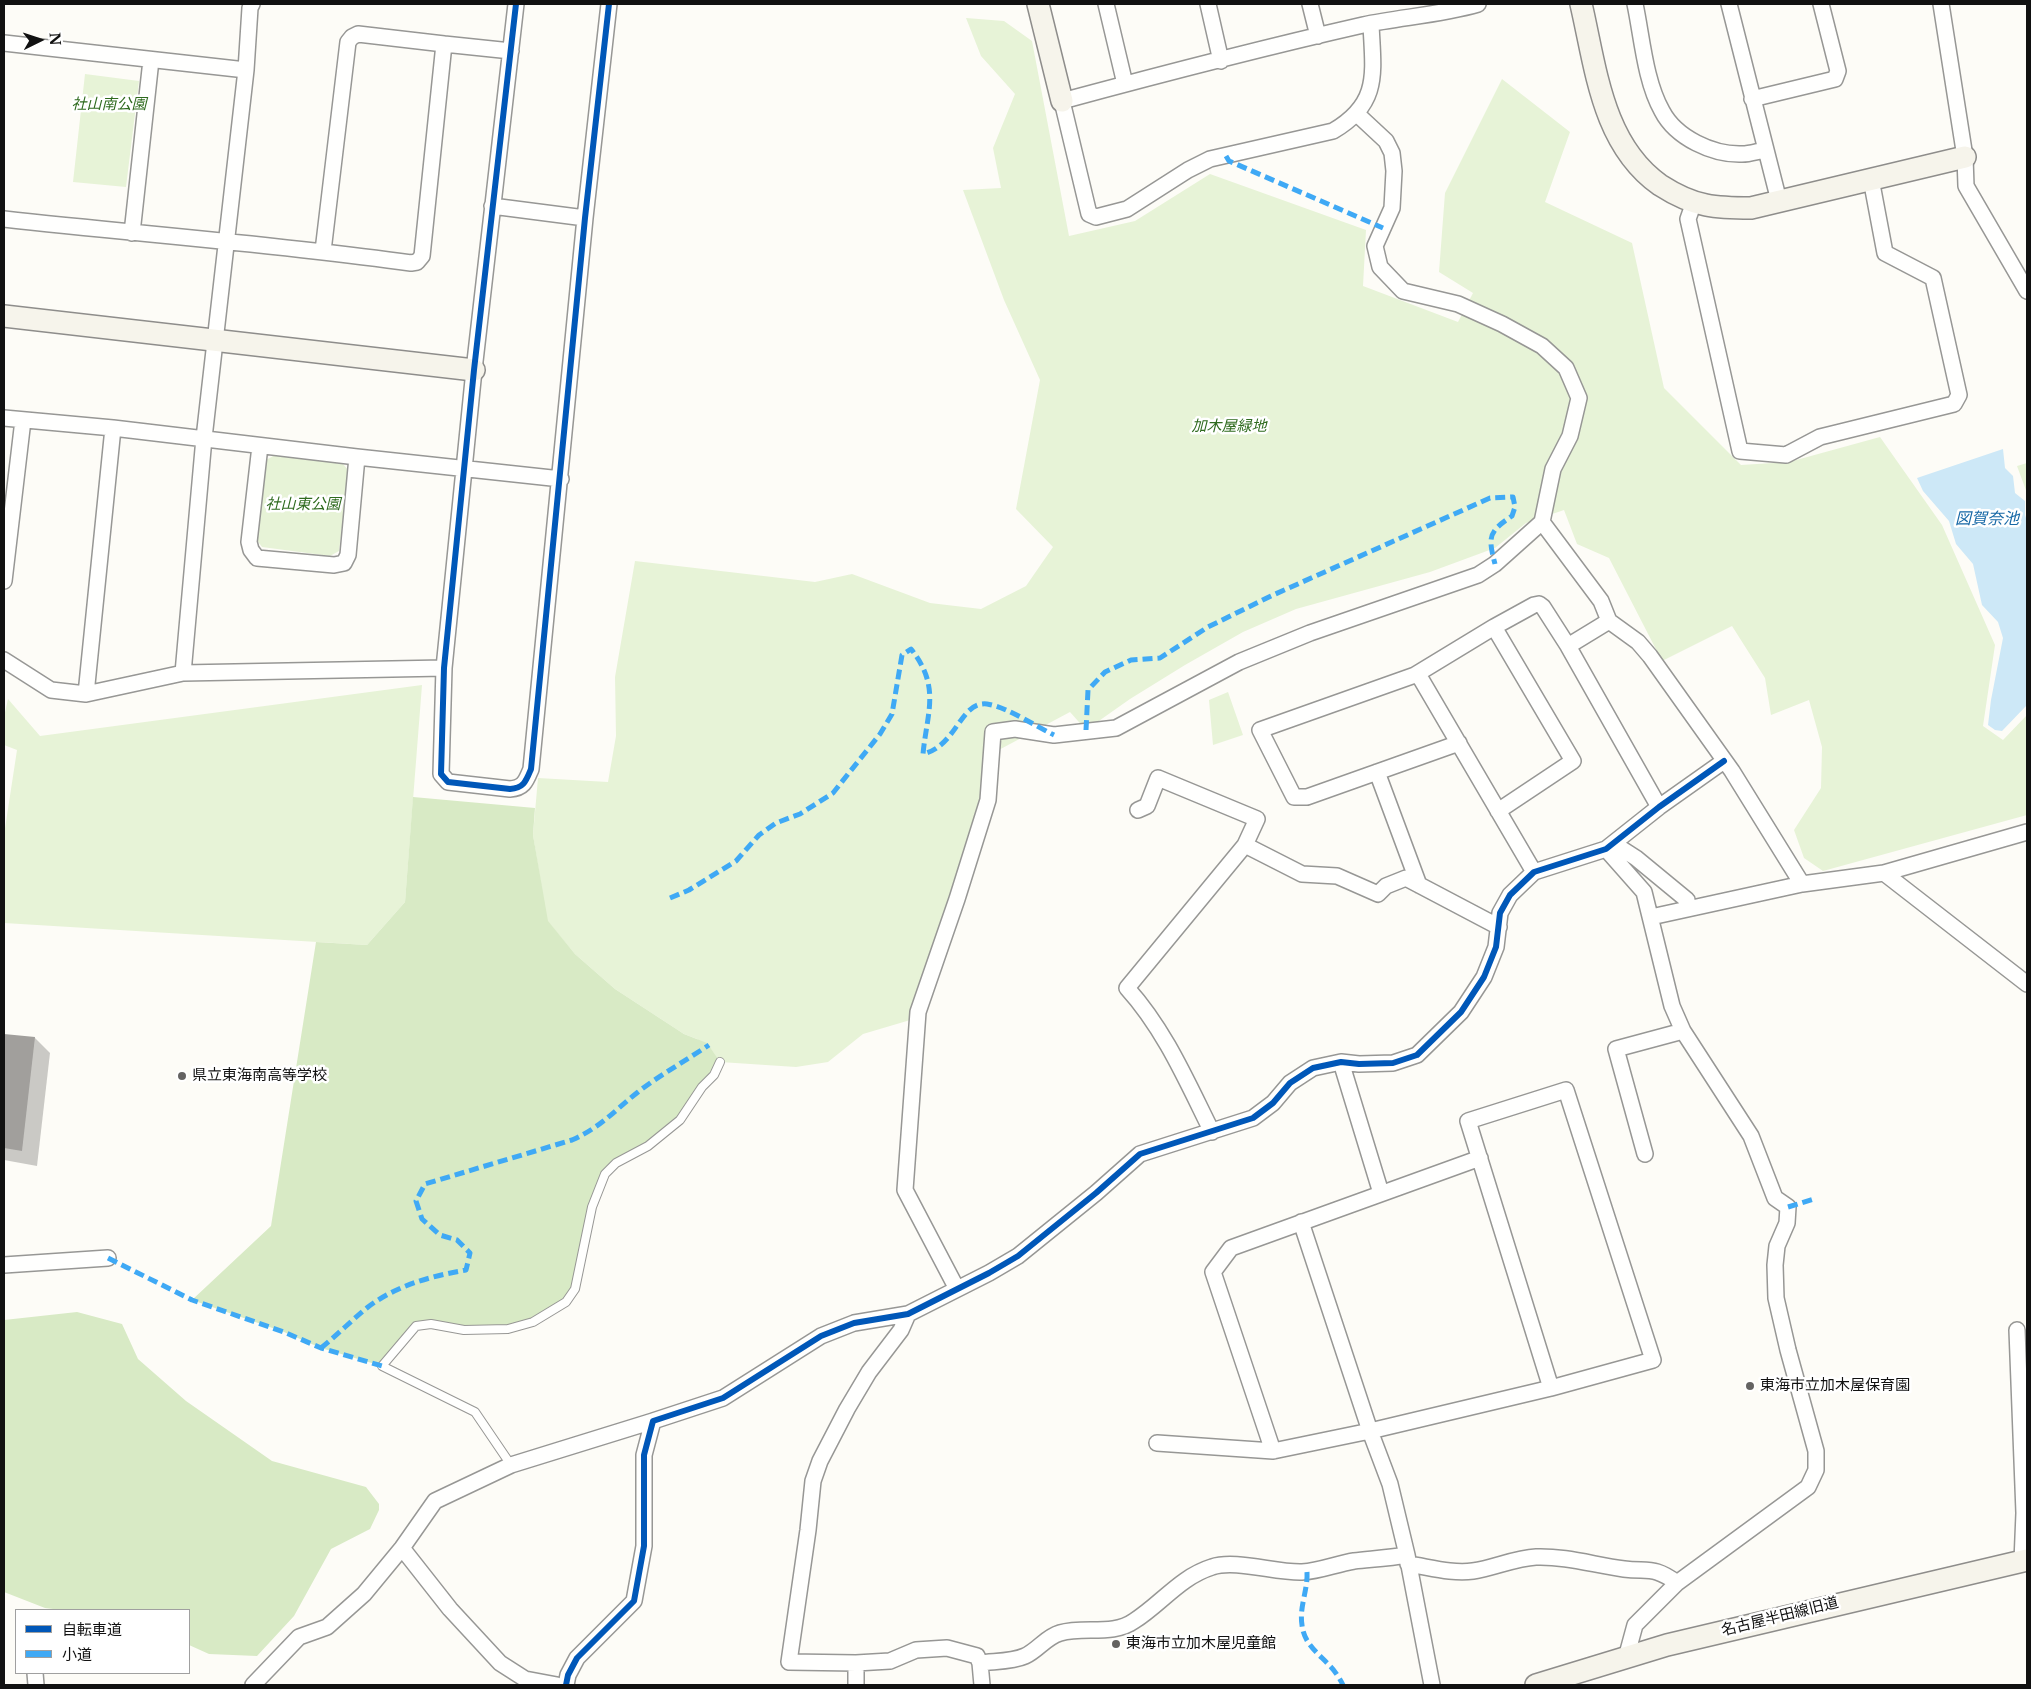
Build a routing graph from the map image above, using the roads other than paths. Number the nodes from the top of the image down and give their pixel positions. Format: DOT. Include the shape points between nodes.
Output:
graph roads {
  1 [pos="252,4"];
  2 [pos="516,4"];
  3 [pos="609,4"];
  4 [pos="1038,4"];
  5 [pos="1106,4"];
  6 [pos="1208,4"];
  7 [pos="1310,4"];
  8 [pos="1478,4"];
  9 [pos="1581,4"];
  10 [pos="1635,4"];
  11 [pos="1729,4"];
  12 [pos="1821,4"];
  13 [pos="1941,4"];
  14 [pos="1418,10"];
  15 [pos="1371,24"];
  16 [pos="1318,36"];
  17 [pos="4,43"];
  18 [pos="444,44"];
  19 [pos="511,51"];
  20 [pos="151,60"];
  21 [pos="1221,61"];
  22 [pos="246,70"];
  23 [pos="1125,84"];
  24 [pos="1752,99"];
  25 [pos="1062,101"];
  26 [pos="1357,114"];
  27 [pos="1765,150"];
  28 [pos="1965,157"];
  29 [pos="1871,179"];
  30 [pos="1779,201"];
  31 [pos="1694,202"];
  32 [pos="492,206"];
  33 [pos="585,218"];
  34 [pos="4,219"];
  35 [pos="132,233"];
  36 [pos="227,243"];
  37 [pos="323,251"];
  38 [pos="2027,291"];
  39 [pos="4,316"];
  40 [pos="216,341"];
  41 [pos="474,370"];
  42 [pos="4,418"];
  43 [pos="23,420"];
  44 [pos="113,428"];
  45 [pos="204,438"];
  46 [pos="260,446"];
  47 [pos="358,457"];
  48 [pos="464,468"];
  49 [pos="561,479"];
  50 [pos="1542,522"];
  51 [pos="4,581"];
  52 [pos="1609,621"];
  53 [pos="1494,627"];
  54 [pos="1568,646"];
  55 [pos="4,660"];
  56 [pos="444,668"];
  57 [pos="183,673"];
  58 [pos="1418,674"];
  59 [pos="86,694"];
  60 [pos="1458,742"];
  61 [pos="1724,761"];
  62 [pos="1377,772"];
  63 [pos="1659,807"];
  64 [pos="1138,810"];
  65 [pos="1498,811"];
  66 [pos="2027,832"];
  67 [pos="1246,845"];
  68 [pos="1606,849"];
  69 [pos="1534,872"];
  70 [pos="1884,874"];
  71 [pos="1802,884"];
  72 [pos="1419,885"];
  73 [pos="1687,900"];
  74 [pos="1651,917"];
  75 [pos="1499,927"];
  76 [pos="2027,984"];
  77 [pos="1683,1031"];
  78 [pos="720,1062"];
  79 [pos="1341,1062"];
  80 [pos="1212,1132"];
  81 [pos="1646,1154"];
  82 [pos="1480,1158"];
  83 [pos="1382,1193"];
  84 [pos="1301,1222"];
  85 [pos="108,1258"];
  86 [pos="4,1265"];
  87 [pos="957,1289"];
  88 [pos="908,1314"];
  89 [pos="2017,1330"];
  90 [pos="1550,1388"];
  91 [pos="653,1421"];
  92 [pos="1370,1431"];
  93 [pos="1157,1443"];
  94 [pos="1273,1451"];
  95 [pos="511,1465"];
  96 [pos="2026,1512"];
  97 [pos="402,1548"];
  98 [pos="1408,1559"];
  99 [pos="2025,1560"];
  100 [pos="1677,1583"];
  101 [pos="1626,1658"];
  102 [pos="856,1663"];
  103 [pos="980,1663"];
  104 [pos="253,1685"];
  105 [pos="557,1685"];
  106 [pos="566,1685"];
  107 [pos="856,1685"];
  108 [pos="982,1685"];
  109 [pos="1432,1685"];
  110 [pos="1536,1685"];
  1 -- 22 [label="street"];
  2 -- 19 [label="street"];
  3 -- 33 [label="street"];
  4 -- 25 [label="street"];
  5 -- 23 [label="street"];
  6 -- 21 [label="street"];
  7 -- 16 [label="street"];
  8 -- 14 [label="street" via="1458,10"];
  9 -- 31 [label="street" via="1606,109 1617,136 1632,160 1647,175"];
  10 -- 27 [label="street" via="1653,89 1662,112 1696,144 1716,151 1742,154"];
  11 -- 24 [label="street"];
  12 -- 24 [label="street" via="1838,71 1835,79"];
  13 -- 28 [label="street"];
  14 -- 15 [label="street"];
  15 -- 16 [label="street"];
  15 -- 26 [label="street" via="1373,76 1367,98"];
  16 -- 21 [label="street"];
  17 -- 20 [label="street"];
  18 -- 19 [label="street"];
  18 -- 37 [label="street" via="358,34 348,42"];
  18 -- 37 [label="street" via="422,256 411,263"];
  19 -- 32 [label="street"];
  20 -- 22 [label="street"];
  20 -- 35 [label="street"];
  21 -- 23 [label="street"];
  22 -- 36 [label="street"];
  23 -- 25 [label="street"];
  24 -- 27 [label="street"];
  25 -- 26 [label="street" via="1088,214 1096,217 1127,209 1210,159 1333,131"];
  26 -- 50 [label="street" via="1386,141 1392,153 1392,208 1375,246 1380,267 1403,292 1458,304 1502,324 1542,346 1566,368 1579,398 1570,436 1553,469"];
  27 -- 30 [label="street"];
  28 -- 29 [label="street"];
  28 -- 38 [label="street" via="1966,186"];
  29 -- 30 [label="street"];
  29 -- 31 [label="street" via="1885,252 1933,278 1959,395 1954,404 1820,437 1786,455 1740,451 1688,219"];
  30 -- 31 [label="street" via="1751,208 1726,208"];
  32 -- 33 [label="street"];
  32 -- 41 [label="street"];
  33 -- 49 [label="street"];
  34 -- 35 [label="street"];
  35 -- 36 [label="street"];
  36 -- 37 [label="street"];
  36 -- 40 [label="street"];
  39 -- 40 [label="street"];
  40 -- 41 [label="street"];
  40 -- 45 [label="street"];
  41 -- 48 [label="street"];
  42 -- 43 [label="street"];
  43 -- 44 [label="street"];
  43 -- 51 [label="street"];
  44 -- 45 [label="street"];
  44 -- 59 [label="street"];
  45 -- 46 [label="street"];
  45 -- 57 [label="street"];
  46 -- 47 [label="street"];
  46 -- 47 [label="street" via="249,542 257,558 334,565 344,563 348,555"];
  47 -- 48 [label="street"];
  48 -- 49 [label="street"];
  48 -- 56 [label="street"];
  49 -- 56 [label="street" via="531,769 525,784 519,788 448,782 441,774"];
  50 -- 52 [label="street" via="1601,601"];
  50 -- 87 [label="street" via="1478,575 1310,633 1239,662 1116,728 1054,736 1015,729 993,732 988,800 918,1012 905,1190"];
  52 -- 54 [label="street"];
  52 -- 61 [label="street" via="1638,642 1650,656"];
  53 -- 54 [label="street" via="1539,604"];
  53 -- 58 [label="street"];
  53 -- 65 [label="street" via="1573,761"];
  54 -- 63 [label="street"];
  55 -- 59 [label="street" via="51,690"];
  56 -- 57 [label="street"];
  57 -- 59 [label="street"];
  58 -- 60 [label="street"];
  58 -- 62 [label="street" via="1260,730 1294,797 1306,797"];
  60 -- 62 [label="street"];
  60 -- 65 [label="street"];
  61 -- 63 [label="street"];
  61 -- 71 [label="street"];
  62 -- 72 [label="street"];
  63 -- 68 [label="street"];
  64 -- 67 [label="street" via="1147,806 1158,778 1257,819"];
  65 -- 69 [label="street"];
  66 -- 70 [label="street"];
  67 -- 72 [label="street" via="1302,874 1337,876 1378,894 1386,886 1406,878"];
  67 -- 80 [label="street" via="1127,988 1168,1043"];
  68 -- 69 [label="street"];
  68 -- 73 [label="street" via="1622,849"];
  68 -- 74 [label="street" via="1644,892"];
  69 -- 75 [label="street" via="1510,895 1500,913"];
  70 -- 71 [label="street"];
  70 -- 76 [label="street"];
  71 -- 74 [label="street"];
  72 -- 75 [label="street"];
  74 -- 77 [label="street" via="1672,1006"];
  75 -- 79 [label="street" via="1496,947 1484,977 1461,1012 1417,1055 1393,1063"];
  77 -- 81 [label="street" via="1616,1049"];
  77 -- 100 [label="street" via="1751,1136 1775,1198 1788,1207 1787,1223 1777,1246 1776,1298 1816,1451 1816,1470 1808,1487 1800,1494"];
  78 -- 95 [label="lane" via="680,1120 605,1174 592,1207 575,1289 566,1302 533,1322 508,1329 416,1326 382,1366 475,1412"];
  79 -- 80 [label="street" via="1312,1068 1290,1083 1254,1118"];
  79 -- 83 [label="street"];
  80 -- 87 [label="street" via="1140,1154 1018,1256"];
  82 -- 83 [label="street"];
  82 -- 90 [label="street"];
  82 -- 90 [label="street" via="1468,1121 1566,1090 1653,1360"];
  83 -- 84 [label="street"];
  84 -- 92 [label="street"];
  84 -- 94 [label="street" via="1231,1248 1213,1272"];
  85 -- 86 [label="street"];
  87 -- 88 [label="street"];
  88 -- 91 [label="street" via="854,1323 821,1336 723,1398"];
  88 -- 102 [label="street" via="901,1330 869,1372 847,1409 813,1481 790,1662"];
  89 -- 96 [label="street"];
  90 -- 92 [label="street"];
  91 -- 95 [label="street"];
  91 -- 106 [label="street" via="644,1455 644,1546 634,1601 577,1658"];
  92 -- 94 [label="street"];
  92 -- 98 [label="street" via="1390,1484"];
  93 -- 94 [label="street"];
  95 -- 97 [label="street" via="435,1501"];
  96 -- 99 [label="street"];
  97 -- 104 [label="street" via="364,1594 327,1627 299,1637"];
  97 -- 105 [label="street" via="450,1609 500,1663 525,1679"];
  98 -- 100 [label="street" via="1465,1572 1535,1557 1557,1558 1625,1569 1651,1569 1664,1572"];
  98 -- 103 [label="street" via="1353,1561 1302,1572 1214,1566 1196,1573 1126,1626 1059,1633 1026,1655"];
  98 -- 109 [label="street"];
  99 -- 101 [label="street, 名古屋半田線旧道" via="1677,1642"];
  100 -- 101 [label="street" via="1635,1625"];
  101 -- 110 [label="street, 名古屋半田線旧道"];
  102 -- 103 [label="street" via="890,1661 916,1650 947,1648 977,1656"];
  102 -- 107 [label="street"];
  103 -- 108 [label="street"];
}
